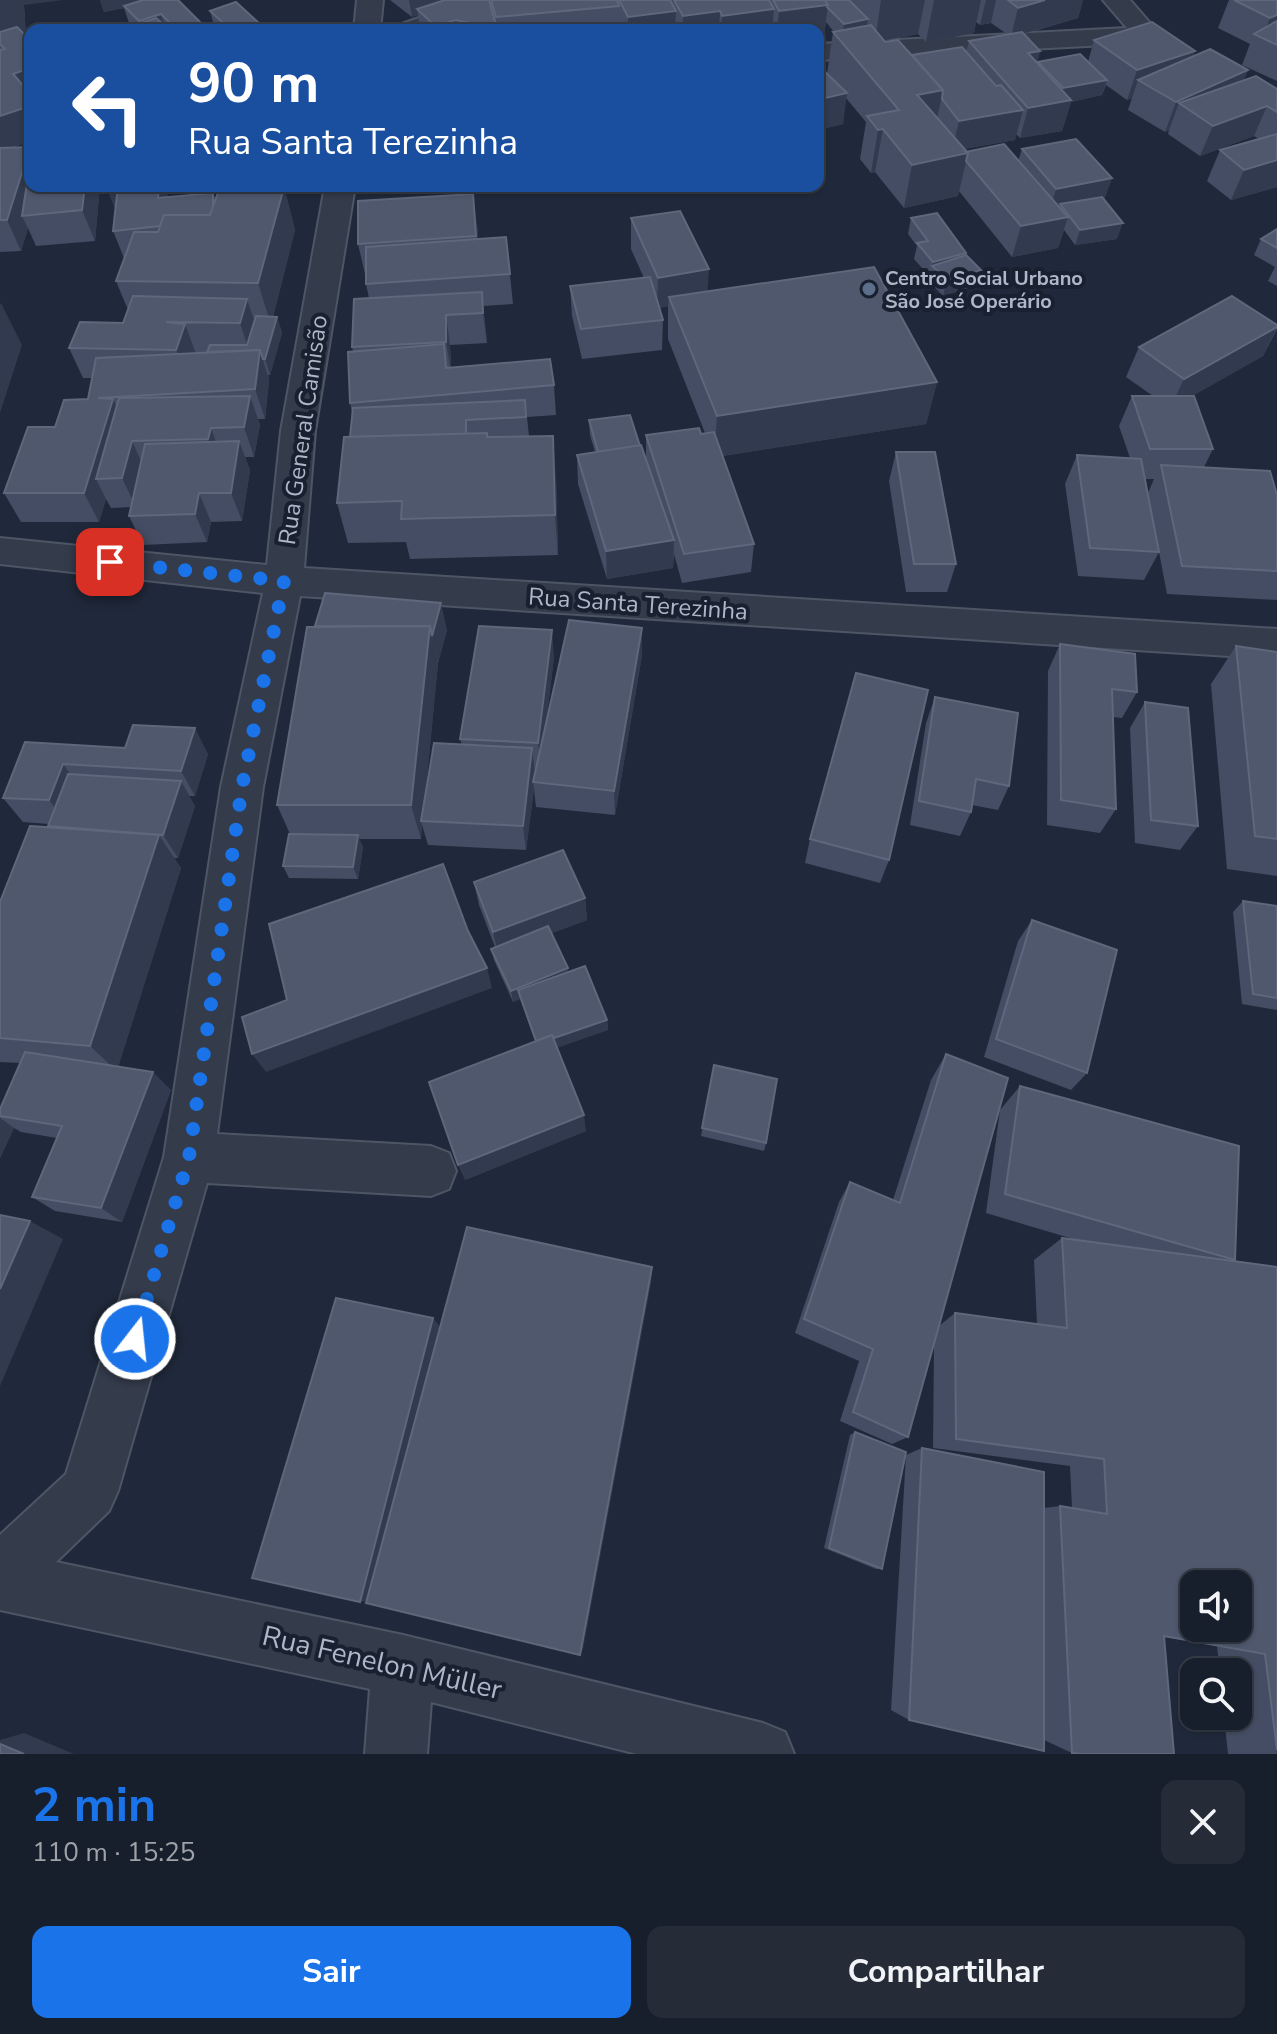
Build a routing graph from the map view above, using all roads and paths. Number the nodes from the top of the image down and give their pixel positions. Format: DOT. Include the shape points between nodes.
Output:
graph roads {
  1 [pos="370,0"];
  2 [pos="494,0"];
  3 [pos="1116,0"];
  4 [pos="368,24"];
  5 [pos="425,24"];
  6 [pos="1147,35"];
  7 [pos="824,52"];
  8 [pos="1186,56"];
  9 [pos="339,192"];
  10 [pos="0,551"];
  11 [pos="284,581"];
  12 [pos="1277,644"];
  13 [pos="189,1157"];
  14 [pos="431,1171"];
  15 [pos="0,1578"];
  16 [pos="403,1665"];
  17 [pos="396,1754"];
  18 [pos="763,1754"];
  1 -- 4 [label="street"];
  2 -- 5 [label="street"];
  3 -- 6 [label="street"];
  6 -- 7 [label="street"];
  6 -- 8 [label="street"];
  9 -- 11 [label="street, Rua General Camisão" via="298,431"];
  10 -- 11 [label="street, Rua Santa Terezinha"];
  11 -- 12 [label="street, Rua Santa Terezinha"];
  11 -- 13 [label="street, Rua General Camisão" via="242,787"];
  13 -- 14 [label="street"];
  13 -- 15 [label="street, Rua General Camisão" via="89,1491"];
  15 -- 16 [label="street, Rua Fenelon Müller"];
  16 -- 17 [label="street"];
  16 -- 18 [label="street, Rua Fenelon Müller"];
}
